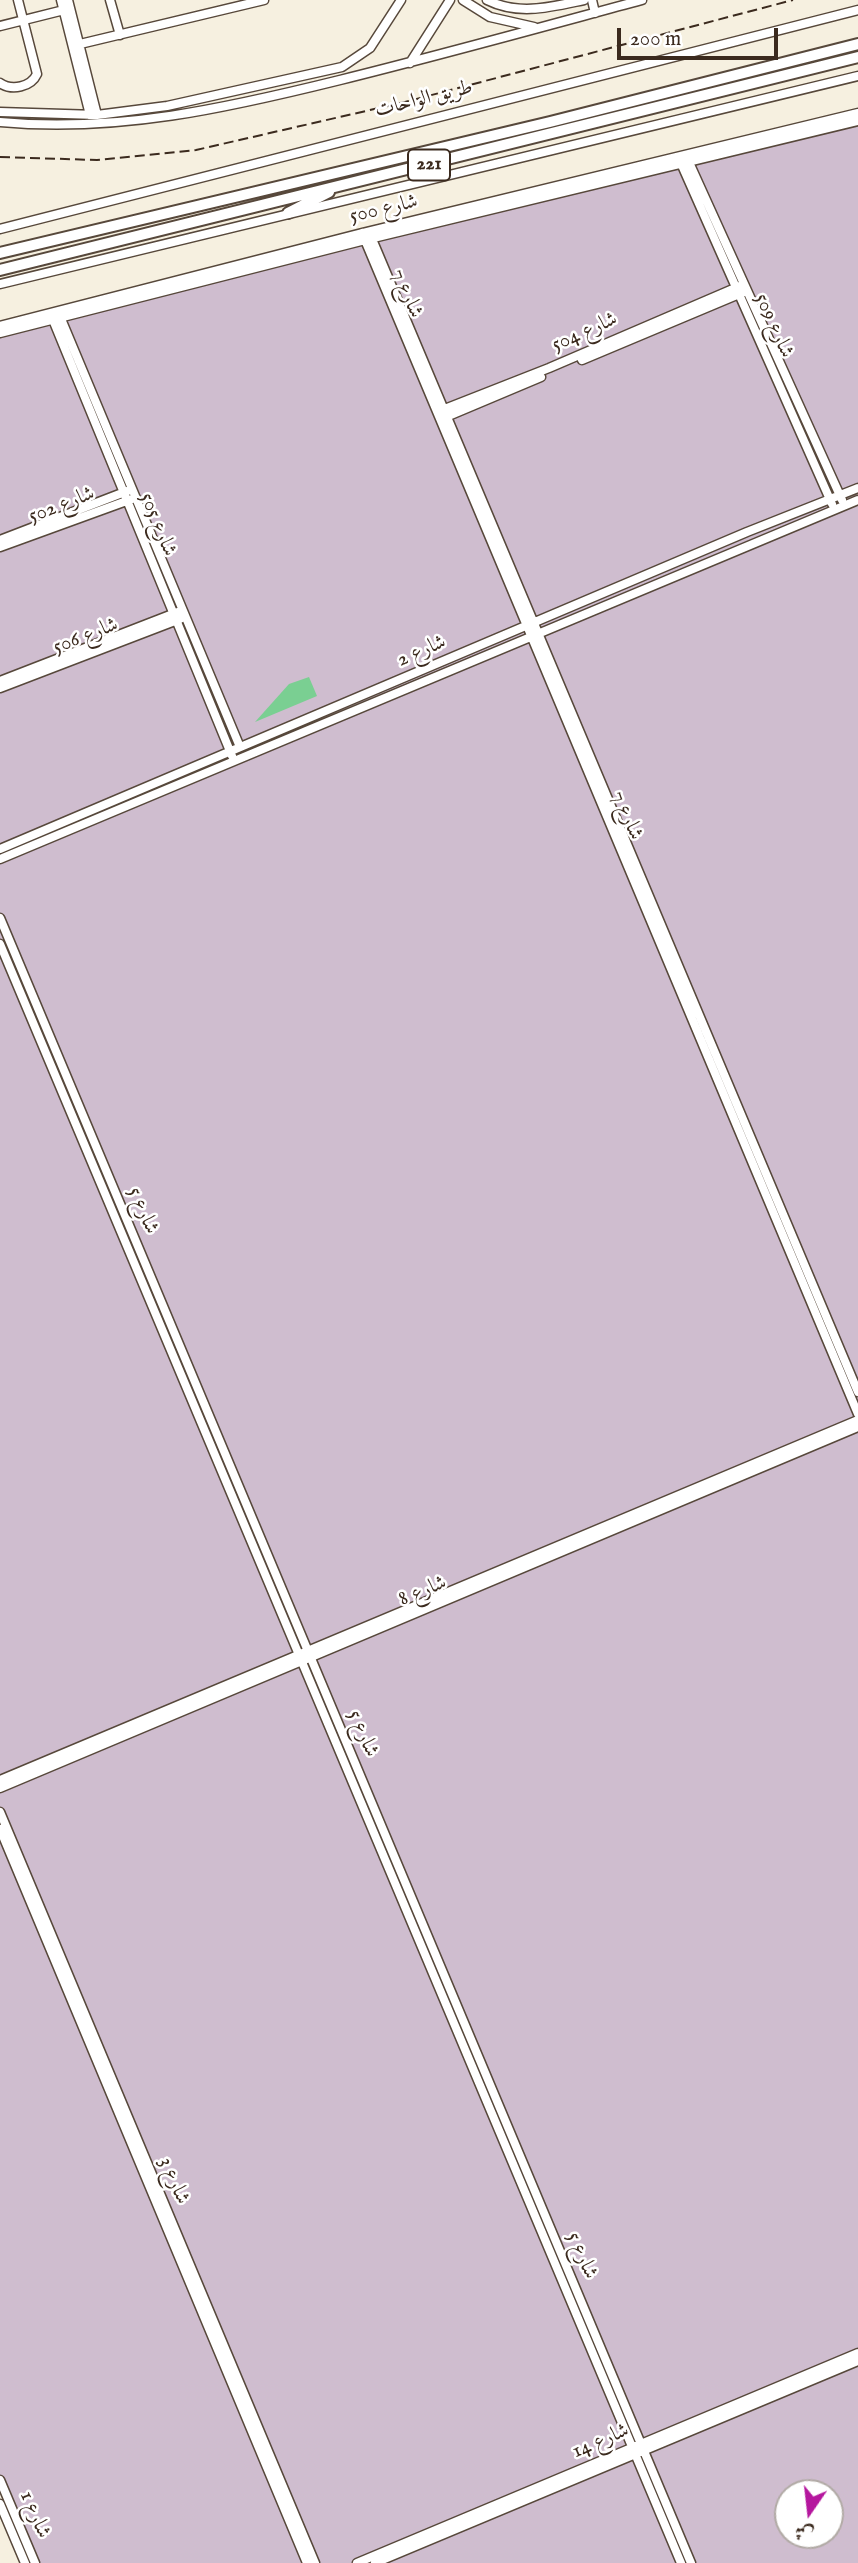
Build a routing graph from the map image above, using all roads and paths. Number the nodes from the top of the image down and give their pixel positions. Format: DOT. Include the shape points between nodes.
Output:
graph roads {
  1 [pos="18,0"];
  2 [pos="61,0"];
  3 [pos="68,0"];
  4 [pos="110,0"];
  5 [pos="264,0"];
  6 [pos="401,0"];
  7 [pos="450,0"];
  8 [pos="463,0"];
  9 [pos="487,0"];
  10 [pos="584,0"];
  11 [pos="592,0"];
  12 [pos="642,0"];
  13 [pos="64,10"];
  14 [pos="858,10"];
  15 [pos="595,13"];
  16 [pos="23,20"];
  17 [pos="0,26"];
  18 [pos="538,27"];
  19 [pos="120,35"];
  20 [pos="80,44"];
  21 [pos="858,44"];
  22 [pos="858,57"];
  23 [pos="410,63"];
  24 [pos="763,67"];
  25 [pos="332,70"];
  26 [pos="733,74"];
  27 [pos="858,76"];
  28 [pos="335,81"];
  29 [pos="766,81"];
  30 [pos="0,83"];
  31 [pos="737,88"];
  32 [pos="0,112"];
  33 [pos="858,113"];
  34 [pos="94,115"];
  35 [pos="858,121"];
  36 [pos="0,122"];
  37 [pos="684,160"];
  38 [pos="346,184"];
  39 [pos="288,213"];
  40 [pos="0,229"];
  41 [pos="367,236"];
  42 [pos="0,253"];
  43 [pos="0,270"];
  44 [pos="0,284"];
  45 [pos="743,289"];
  46 [pos="55,314"];
  47 [pos="0,326"];
  48 [pos="0,333"];
  49 [pos="794,390"];
  50 [pos="784,394"];
  51 [pos="443,414"];
  52 [pos="858,488"];
  53 [pos="131,495"];
  54 [pos="841,496"];
  55 [pos="831,500"];
  56 [pos="858,500"];
  57 [pos="844,506"];
  58 [pos="834,510"];
  59 [pos="749,531"];
  60 [pos="0,540"];
  61 [pos="754,544"];
  62 [pos="0,547"];
  63 [pos="179,616"];
  64 [pos="530,625"];
  65 [pos="534,636"];
  66 [pos="0,681"];
  67 [pos="0,688"];
  68 [pos="240,747"];
  69 [pos="231,751"];
  70 [pos="234,761"];
  71 [pos="0,849"];
  72 [pos="0,859"];
  73 [pos="0,918"];
  74 [pos="0,944"];
  75 [pos="163,1306"];
  76 [pos="152,1310"];
  77 [pos="858,1392"];
  78 [pos="858,1413"];
  79 [pos="858,1420"];
  80 [pos="858,1427"];
  81 [pos="305,1656"];
  82 [pos="0,1780"];
  83 [pos="0,1787"];
  84 [pos="0,1812"];
  85 [pos="3,1830"];
  86 [pos="50,1940"];
  87 [pos="858,2353"];
  88 [pos="858,2361"];
  89 [pos="638,2449"];
  90 [pos="0,2480"];
  91 [pos="0,2504"];
  92 [pos="25,2563"];
  93 [pos="35,2563"];
  94 [pos="307,2563"];
  95 [pos="315,2563"];
  96 [pos="357,2563"];
  97 [pos="375,2563"];
  98 [pos="681,2563"];
  99 [pos="691,2563"];
  1 -- 16 [label="street"];
  2 -- 13 [label="street"];
  3 -- 20 [label="street"];
  4 -- 19 [label="street"];
  5 -- 19 [label="street"];
  6 -- 25 [label="street" via="370,48"];
  7 -- 23 [label="street"];
  8 -- 18 [label="street" via="491,17"];
  9 -- 10 [label="street" via="528,10"];
  11 -- 15 [label="street"];
  12 -- 15 [label="street"];
  13 -- 16 [label="street"];
  13 -- 34 [label="street"];
  14 -- 40 [label="street, طريق الواحات / 221"];
  15 -- 18 [label="street"];
  16 -- 17 [label="street"];
  16 -- 30 [label="street" via="36,78 12,87"];
  18 -- 23 [label="street"];
  19 -- 20 [label="street"];
  20 -- 34 [label="street"];
  21 -- 24 [label="highway, 221"];
  22 -- 29 [label="highway, 221"];
  23 -- 28 [label="street"];
  24 -- 26 [label="highway, 221"];
  24 -- 29 [label="highway"];
  25 -- 28 [label="street"];
  25 -- 34 [label="street" via="167,107"];
  26 -- 31 [label="highway" via="739,82"];
  26 -- 42 [label="highway, 221"];
  27 -- 39 [label="street, 221"];
  28 -- 36 [label="street" via="174,118 75,125"];
  29 -- 31 [label="highway, 221"];
  31 -- 38 [label="highway, 221"];
  32 -- 34 [label="street"];
  33 -- 37 [label="street, شارع 500"];
  35 -- 37 [label="street, شارع 500"];
  37 -- 41 [label="street, شارع 500"];
  37 -- 45 [label="street, شارع 509"];
  38 -- 39 [label="highway"];
  38 -- 43 [label="highway, 221"];
  39 -- 44 [label="street, 221"];
  41 -- 46 [label="street, شارع 500"];
  41 -- 51 [label="street, شارع 7"];
  45 -- 49 [label="street, شارع 509"];
  45 -- 50 [label="street, شارع 509"];
  45 -- 51 [label="street, شارع 504"];
  46 -- 47 [label="street, شارع 500"];
  46 -- 48 [label="street, شارع 500"];
  46 -- 53 [label="street, شارع 505"];
  49 -- 50 [label="street"];
  49 -- 54 [label="street, شارع 509"];
  50 -- 55 [label="street, شارع 509"];
  51 -- 64 [label="street, شارع 7"];
  52 -- 54 [label="street, شارع 2"];
  53 -- 60 [label="street, شارع 502"];
  53 -- 62 [label="street, شارع 502"];
  53 -- 63 [label="street, شارع 505"];
  54 -- 55 [label="street, شارع 2"];
  54 -- 57 [label="street, شارع 509"];
  55 -- 58 [label="street, شارع 509"];
  55 -- 59 [label="street, شارع 2"];
  56 -- 57 [label="street, شارع 2"];
  57 -- 58 [label="street, شارع 2"];
  58 -- 61 [label="street, شارع 2"];
  59 -- 61 [label="street"];
  59 -- 64 [label="street, شارع 2"];
  61 -- 65 [label="street, شارع 2"];
  63 -- 66 [label="street, شارع 506"];
  63 -- 67 [label="street, شارع 506"];
  63 -- 68 [label="street, شارع 505"];
  63 -- 69 [label="street, شارع 505"];
  64 -- 65 [label="street, شارع 7"];
  64 -- 68 [label="street, شارع 2"];
  65 -- 70 [label="street, شارع 2"];
  65 -- 77 [label="street, شارع 7"];
  65 -- 78 [label="street, شارع 7"];
  68 -- 69 [label="street, شارع 2"];
  69 -- 70 [label="street, شارع 505"];
  69 -- 71 [label="street, شارع 2"];
  70 -- 72 [label="street, شارع 2"];
  73 -- 75 [label="street, شارع 5"];
  74 -- 76 [label="street, شارع 5"];
  75 -- 76 [label="street"];
  75 -- 81 [label="street, شارع 5"];
  76 -- 81 [label="street, شارع 5"];
  79 -- 81 [label="street, شارع 8"];
  80 -- 81 [label="street, شارع 8"];
  81 -- 82 [label="street, شارع 8"];
  81 -- 83 [label="street, شارع 8"];
  81 -- 89 [label="street, شارع 5"];
  84 -- 85 [label="street, شارع 3"];
  85 -- 86 [label="street, شارع 3"];
  86 -- 94 [label="street, شارع 3"];
  86 -- 95 [label="street, شارع 3"];
  87 -- 89 [label="street, شارع 14"];
  88 -- 89 [label="street, شارع 14"];
  89 -- 96 [label="street, شارع 14"];
  89 -- 97 [label="street, شارع 14"];
  89 -- 98 [label="street, شارع 5"];
  89 -- 99 [label="street, شارع 5"];
  90 -- 93 [label="street, شارع 1"];
  91 -- 92 [label="street, شارع 1"];
}
